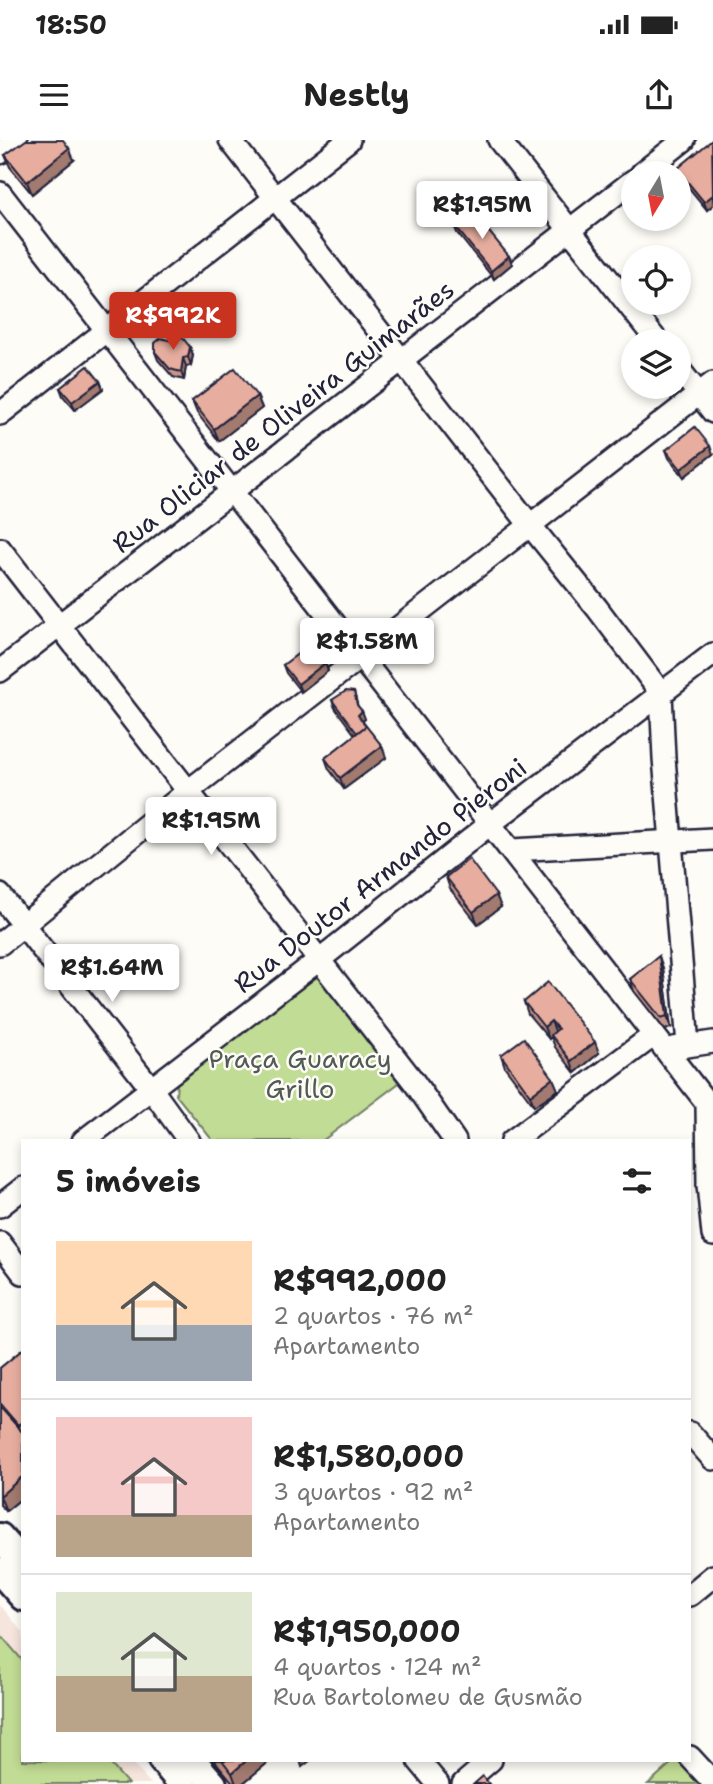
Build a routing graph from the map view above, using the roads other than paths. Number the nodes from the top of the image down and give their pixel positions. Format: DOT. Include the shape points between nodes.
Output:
graph roads {
  1 [pos="16,140"];
  2 [pos="230,140"];
  3 [pos="349,140"];
  4 [pos="499,140"];
  5 [pos="684,140"];
  6 [pos="0,153"];
  7 [pos="657,161"];
  8 [pos="621,190"];
  9 [pos="0,193"];
  10 [pos="274,196"];
  11 [pos="570,230"];
  12 [pos="648,329"];
  13 [pos="106,331"];
  14 [pos="401,360"];
  15 [pos="691,378"];
  16 [pos="706,389"];
  17 [pos="713,412"];
  18 [pos="0,414"];
  19 [pos="234,491"];
  20 [pos="530,525"];
  21 [pos="0,549"];
  22 [pos="59,624"];
  23 [pos="713,654"];
  24 [pos="361,657"];
  25 [pos="0,671"];
  26 [pos="661,693"];
  27 [pos="187,792"];
  28 [pos="490,824"];
  29 [pos="713,839"];
  30 [pos="671,843"];
  31 [pos="512,850"];
  32 [pos="0,895"];
  33 [pos="25,926"];
  34 [pos="0,944"];
  35 [pos="319,960"];
  36 [pos="713,1042"];
  37 [pos="669,1043"];
  38 [pos="150,1087"];
  39 [pos="710,1107"];
  40 [pos="85,1139"];
  41 [pos="188,1139"];
  42 [pos="454,1139"];
  43 [pos="515,1139"];
  44 [pos="710,1180"];
  45 [pos="21,1190"];
  46 [pos="0,1206"];
  47 [pos="713,1235"];
  48 [pos="0,1243"];
  49 [pos="21,1270"];
  50 [pos="691,1434"];
  51 [pos="691,1434"];
  52 [pos="713,1446"];
  53 [pos="713,1459"];
  54 [pos="0,1537"];
  55 [pos="21,1561"];
  56 [pos="0,1571"];
  57 [pos="713,1576"];
  58 [pos="691,1594"];
  59 [pos="21,1595"];
  60 [pos="691,1758"];
  61 [pos="420,1762"];
  62 [pos="489,1762"];
  63 [pos="176,1766"];
  64 [pos="713,1782"];
  65 [pos="213,1784"];
  66 [pos="438,1784"];
  67 [pos="463,1784"];
  1 -- 6 [label="street"];
  2 -- 10 [label="street"];
  3 -- 10 [label="street"];
  4 -- 11 [label="street"];
  5 -- 7 [label="street"];
  8 -- 11 [label="street, Rua Oliciar de Oliveira Guimarães"];
  9 -- 13 [label="street"];
  10 -- 13 [label="street"];
  10 -- 14 [label="street"];
  11 -- 12 [label="street"];
  11 -- 14 [label="street, Rua Oliciar de Oliveira Guimarães"];
  13 -- 18 [label="street"];
  13 -- 19 [label="street"];
  14 -- 19 [label="street, Rua Oliciar de Oliveira Guimarães"];
  14 -- 20 [label="street"];
  15 -- 16 [label="street"];
  16 -- 17 [label="street"];
  16 -- 20 [label="street"];
  19 -- 22 [label="street, Rua Oliciar de Oliveira Guimarães"];
  19 -- 24 [label="street"];
  20 -- 24 [label="street"];
  20 -- 26 [label="street"];
  21 -- 22 [label="street"];
  22 -- 25 [label="street, Rua Oliciar de Oliveira Guimarães"];
  22 -- 27 [label="street"];
  23 -- 26 [label="street, Rua Doutor Armando Pieroni"];
  24 -- 27 [label="street"];
  24 -- 28 [label="street"];
  26 -- 28 [label="street, Rua Doutor Armando Pieroni"];
  26 -- 30 [label="street"];
  27 -- 33 [label="street"];
  27 -- 35 [label="street"];
  28 -- 31 [label="street"];
  28 -- 35 [label="street, Rua Doutor Armando Pieroni"];
  29 -- 30 [label="street"];
  30 -- 31 [label="street"];
  30 -- 37 [label="street"];
  31 -- 37 [label="street"];
  32 -- 33 [label="street"];
  33 -- 34 [label="street"];
  33 -- 38 [label="street"];
  35 -- 38 [label="street, Rua Doutor Armando Pieroni"];
  35 -- 42 [label="street"];
  36 -- 37 [label="street"];
  37 -- 39 [label="street"];
  37 -- 43 [label="street"];
  38 -- 40 [label="street, Rua Doutor Armando Pieroni"];
  38 -- 41 [label="street"];
  39 -- 44 [label="street"];
  44 -- 47 [label="street"];
  45 -- 46 [label="street"];
  48 -- 49 [label="street"];
  50 -- 52 [label="street"];
  51 -- 53 [label="street"];
  54 -- 55 [label="main road"];
  56 -- 59 [label="main road"];
  57 -- 58 [label="street"];
  60 -- 64 [label="street"];
  61 -- 66 [label="street"];
  62 -- 67 [label="street"];
  63 -- 65 [label="main road"];
}
